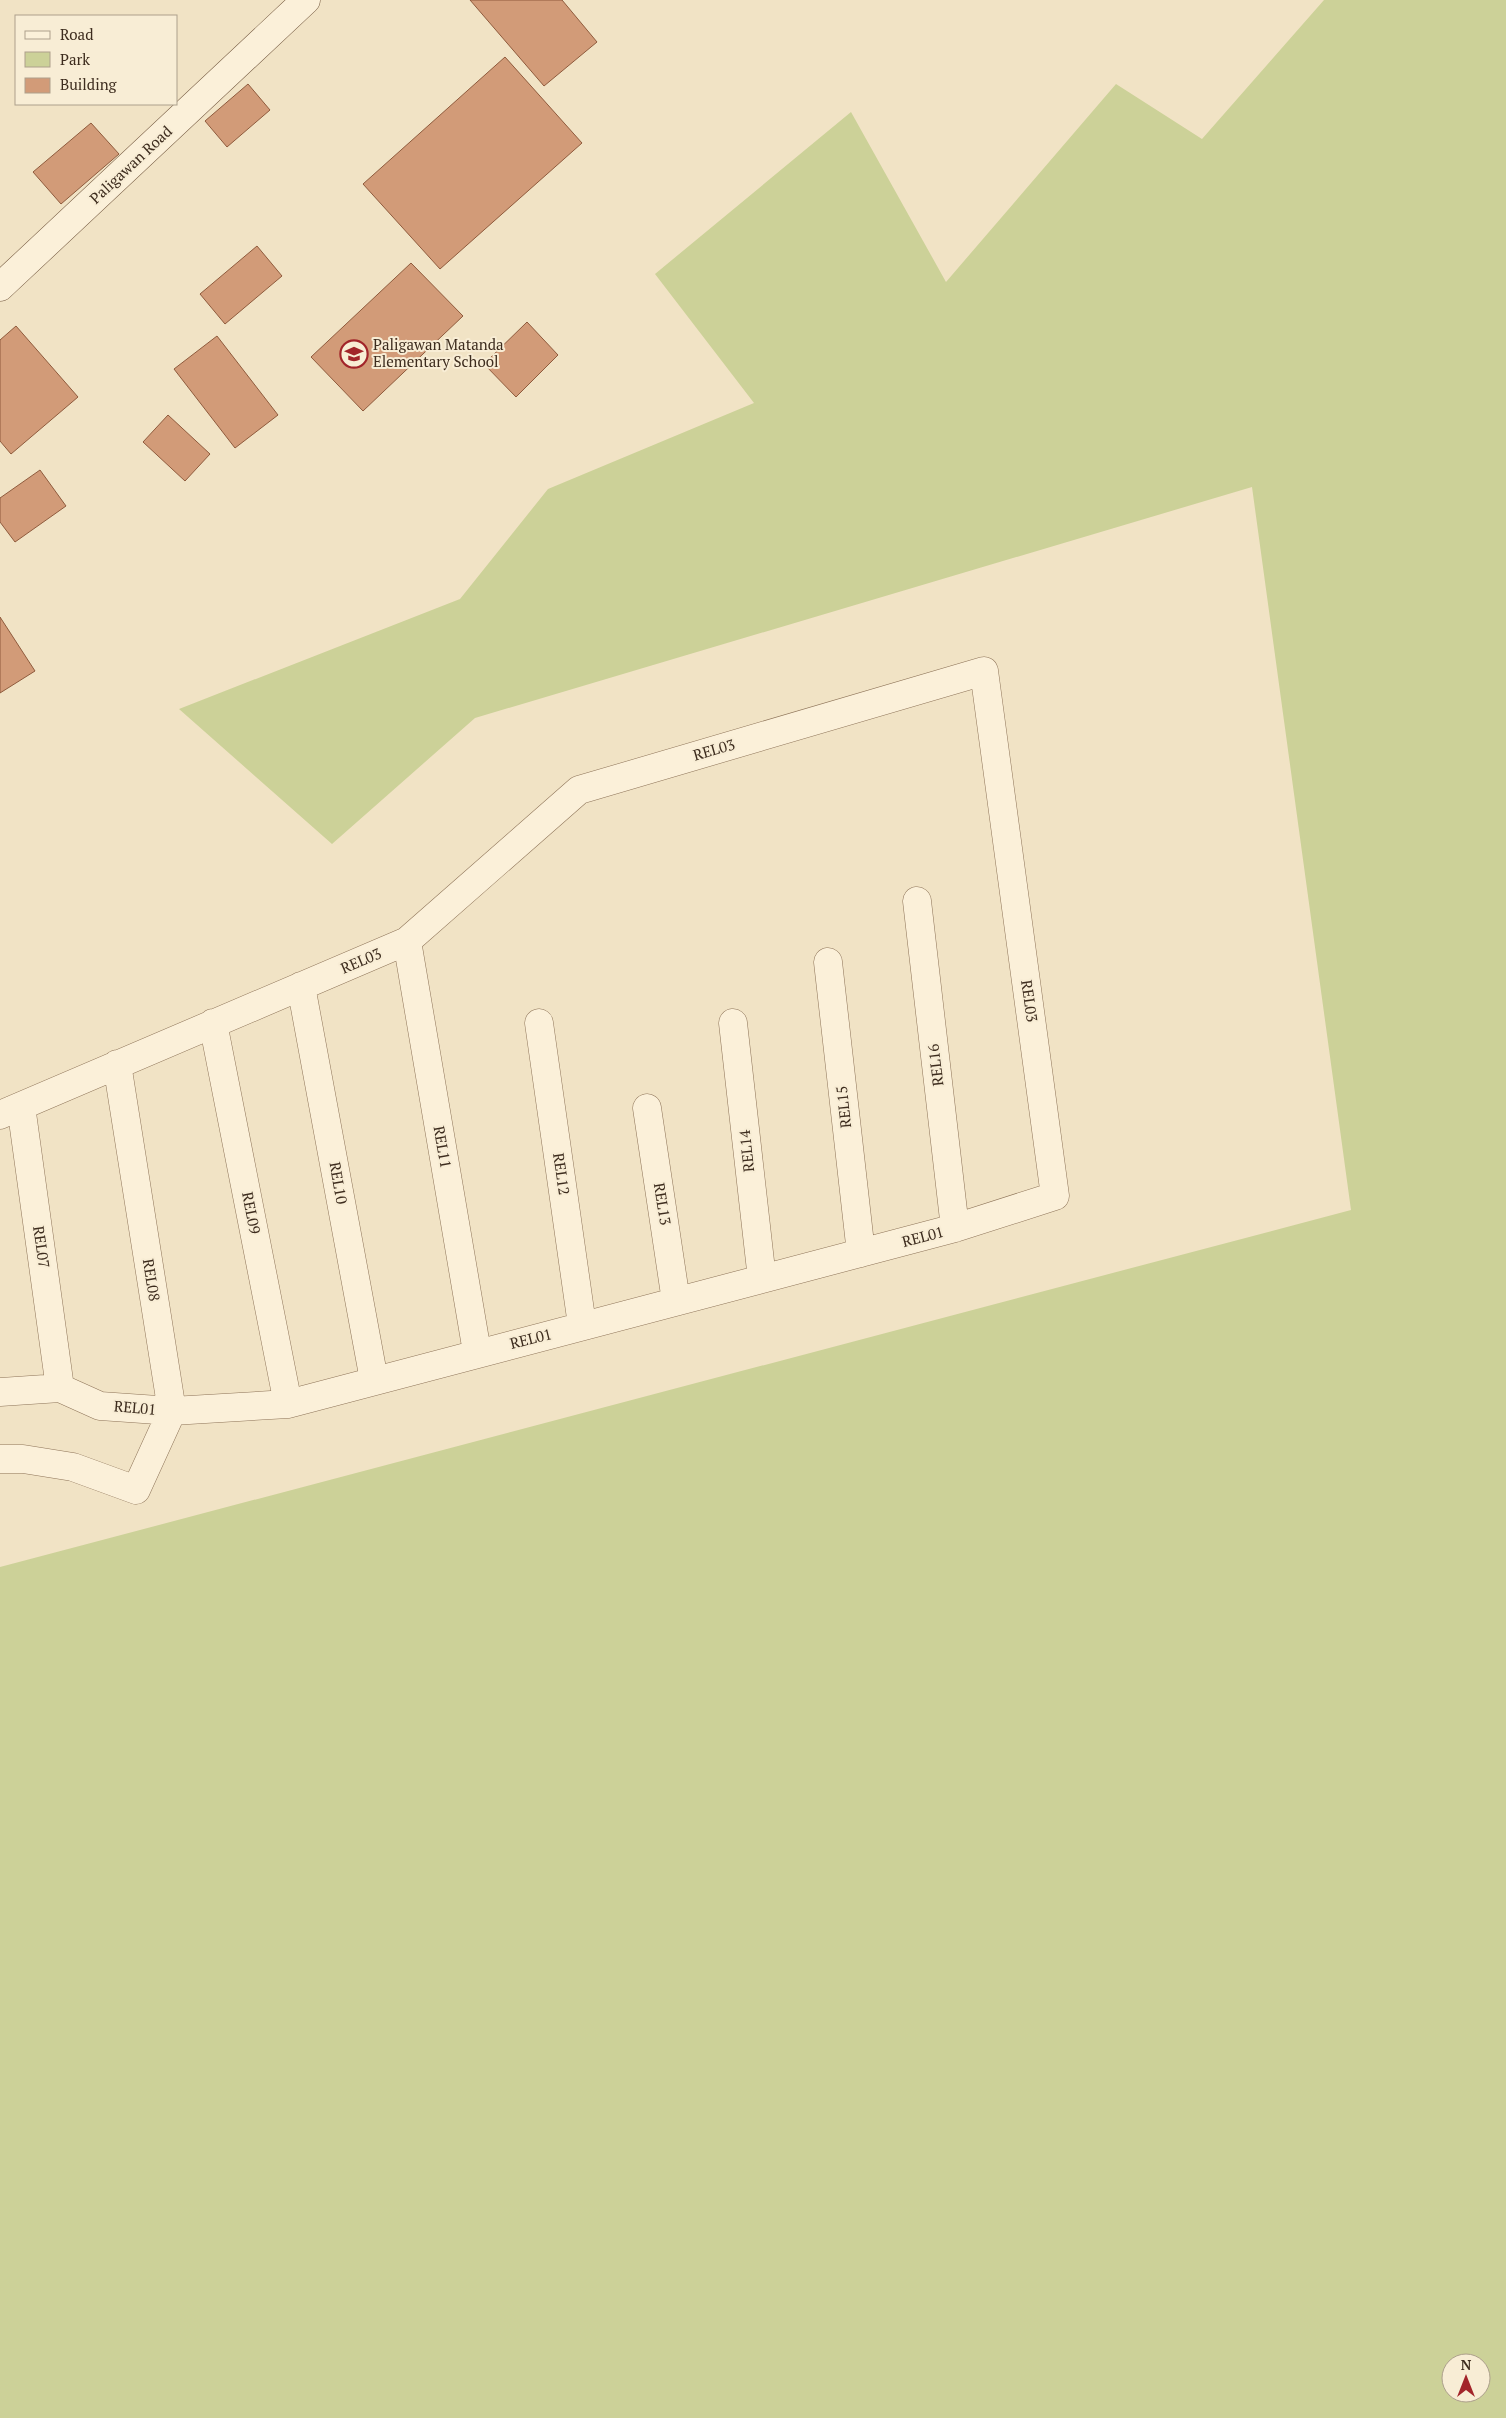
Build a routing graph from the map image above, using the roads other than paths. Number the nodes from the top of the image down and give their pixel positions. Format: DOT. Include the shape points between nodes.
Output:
graph roads {
  1 [pos="306,0"];
  2 [pos="0,287"];
  3 [pos="917,901"];
  4 [pos="407,941"];
  5 [pos="828,962"];
  6 [pos="301,986"];
  7 [pos="214,1023"];
  8 [pos="539,1023"];
  9 [pos="733,1024"];
  10 [pos="117,1064"];
  11 [pos="647,1108"];
  12 [pos="11,1110"];
  13 [pos="1055,1196"];
  14 [pos="955,1228"];
  15 [pos="861,1253"];
  16 [pos="762,1279"];
  17 [pos="676,1301"];
  18 [pos="582,1325"];
  19 [pos="477,1352"];
  20 [pos="374,1380"];
  21 [pos="60,1388"];
  22 [pos="0,1392"];
  23 [pos="288,1404"];
  24 [pos="172,1411"];
  25 [pos="0,1459"];
  1 -- 2 [label="street, Paligawan Road"];
  3 -- 14 [label="street, REL16"];
  4 -- 6 [label="street, REL03"];
  4 -- 13 [label="street, REL03" via="579,790 984,670"];
  4 -- 19 [label="street, REL11"];
  5 -- 15 [label="street, REL15"];
  6 -- 7 [label="street, REL03"];
  6 -- 20 [label="street, REL10"];
  7 -- 10 [label="street, REL03"];
  7 -- 23 [label="street, REL09"];
  8 -- 18 [label="street, REL12"];
  9 -- 16 [label="street, REL14"];
  10 -- 12 [label="street, REL03"];
  10 -- 24 [label="street, REL08"];
  11 -- 17 [label="street, REL13"];
  12 -- 21 [label="street, REL07"];
  13 -- 14 [label="street, REL01"];
  14 -- 15 [label="street, REL01"];
  15 -- 16 [label="street, REL01"];
  16 -- 17 [label="street, REL01"];
  17 -- 18 [label="street, REL01"];
  18 -- 19 [label="street, REL01"];
  19 -- 20 [label="street, REL01"];
  20 -- 23 [label="street, REL01"];
  21 -- 22 [label="street, REL01"];
  21 -- 24 [label="street, REL01" via="100,1406"];
  23 -- 24 [label="street, REL01"];
  24 -- 25 [label="street" via="136,1490 73,1467 23,1459"];
}
